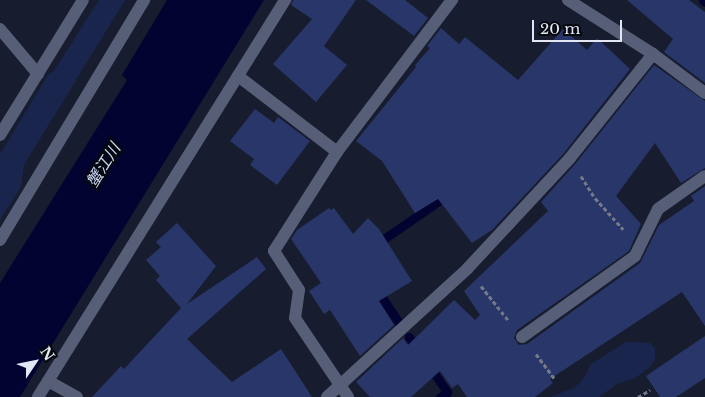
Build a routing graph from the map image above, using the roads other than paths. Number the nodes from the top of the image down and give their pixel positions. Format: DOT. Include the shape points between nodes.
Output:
graph roads {
  1 [pos="84,0"];
  2 [pos="144,0"];
  3 [pos="285,0"];
  4 [pos="452,0"];
  5 [pos="568,0"];
  6 [pos="0,29"];
  7 [pos="653,54"];
  8 [pos="38,74"];
  9 [pos="238,76"];
  10 [pos="705,93"];
  11 [pos="0,135"];
  12 [pos="337,152"];
  13 [pos="705,176"];
  14 [pos="0,240"];
  15 [pos="522,337"];
  16 [pos="48,381"];
  17 [pos="341,385"];
  18 [pos="38,397"];
  19 [pos="77,397"];
  20 [pos="327,397"];
  21 [pos="348,397"];
  1 -- 8 [label="street"];
  2 -- 14 [label="street"];
  3 -- 9 [label="street"];
  4 -- 12 [label="street"];
  5 -- 7 [label="street"];
  6 -- 8 [label="street"];
  7 -- 10 [label="street"];
  7 -- 17 [label="street" via="570,158 468,269"];
  8 -- 11 [label="street"];
  9 -- 12 [label="street"];
  9 -- 16 [label="street"];
  12 -- 17 [label="street" via="274,251 299,290 295,318"];
  13 -- 15 [label="street" via="658,209 635,256"];
  16 -- 18 [label="street"];
  16 -- 19 [label="street"];
  17 -- 20 [label="street"];
  17 -- 21 [label="street"];
}
